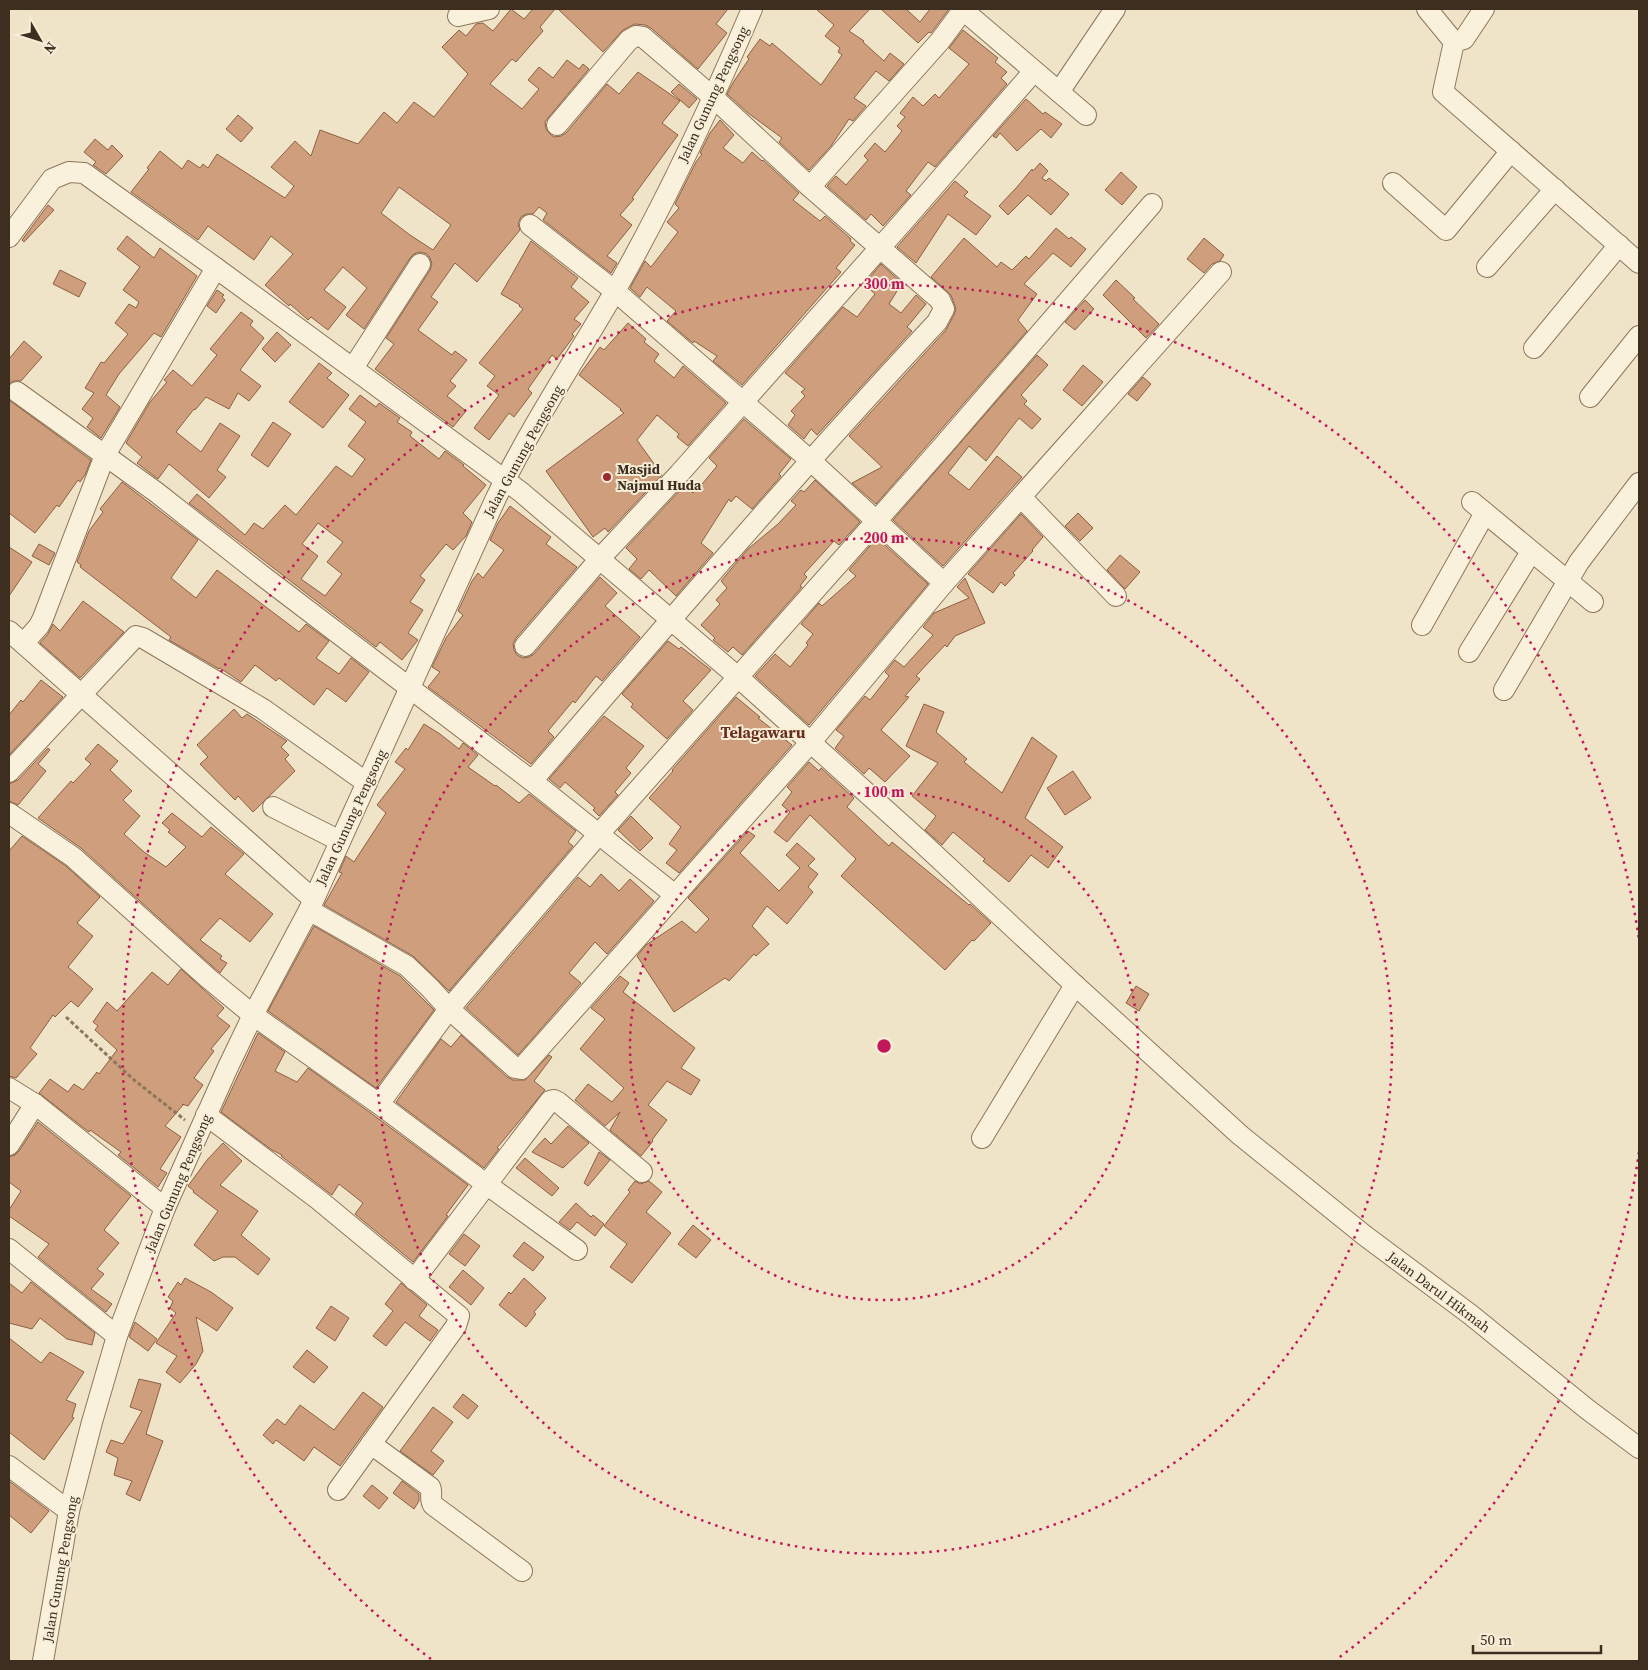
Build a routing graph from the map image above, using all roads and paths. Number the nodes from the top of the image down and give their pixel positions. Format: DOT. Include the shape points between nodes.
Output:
graph roads {
  1 [pos="490,9"];
  2 [pos="752,9"];
  3 [pos="1115,9"];
  4 [pos="1427,9"];
  5 [pos="1484,9"];
  6 [pos="962,10"];
  7 [pos="458,16"];
  8 [pos="1454,42"];
  9 [pos="1034,71"];
  10 [pos="1059,92"];
  11 [pos="714,98"];
  12 [pos="1086,115"];
  13 [pos="557,125"];
  14 [pos="1511,151"];
  15 [pos="1393,183"];
  16 [pos="810,187"];
  17 [pos="1555,189"];
  18 [pos="1152,204"];
  19 [pos="530,225"];
  20 [pos="9,237"];
  21 [pos="1619,245"];
  22 [pos="880,247"];
  23 [pos="1639,263"];
  24 [pos="420,264"];
  25 [pos="216,268"];
  26 [pos="1487,268"];
  27 [pos="1221,272"];
  28 [pos="615,291"];
  29 [pos="1639,336"];
  30 [pos="1534,348"];
  31 [pos="353,368"];
  32 [pos="17,392"];
  33 [pos="1590,397"];
  34 [pos="742,401"];
  35 [pos="105,455"];
  36 [pos="811,461"];
  37 [pos="505,480"];
  38 [pos="1639,483"];
  39 [pos="1021,497"];
  40 [pos="876,522"];
  41 [pos="1531,552"];
  42 [pos="599,560"];
  43 [pos="1567,582"];
  44 [pos="944,583"];
  45 [pos="1116,596"];
  46 [pos="1592,602"];
  47 [pos="670,620"];
  48 [pos="1422,625"];
  49 [pos="16,637"];
  50 [pos="525,646"];
  51 [pos="1468,652"];
  52 [pos="738,677"];
  53 [pos="409,688"];
  54 [pos="1504,690"];
  55 [pos="82,695"];
  56 [pos="810,743"];
  57 [pos="9,772"];
  58 [pos="532,781"];
  59 [pos="367,783"];
  60 [pos="273,808"];
  61 [pos="9,813"];
  62 [pos="598,835"];
  63 [pos="340,841"];
  64 [pos="675,895"];
  65 [pos="311,904"];
  66 [pos="1075,985"];
  67 [pos="449,1009"];
  68 [pos="253,1015"];
  69 [pos="66,1017"];
  70 [pos="9,1088"];
  71 [pos="35,1104"];
  72 [pos="379,1104"];
  73 [pos="203,1123"];
  74 [pos="982,1138"];
  75 [pos="9,1144"];
  76 [pos="642,1172"];
  77 [pos="486,1184"];
  78 [pos="165,1208"];
  79 [pos="9,1249"];
  80 [pos="577,1250"];
  81 [pos="414,1280"];
  82 [pos="117,1336"];
  83 [pos="370,1444"];
  84 [pos="1639,1448"];
  85 [pos="9,1466"];
  86 [pos="338,1490"];
  87 [pos="69,1511"];
  88 [pos="522,1572"];
  89 [pos="43,1661"];
  1 -- 7 [label="street"];
  2 -- 11 [label="street, Jalan Gunung Pengsong"];
  3 -- 10 [label="street"];
  4 -- 8 [label="street"];
  5 -- 8 [label="street" via="1464,39"];
  6 -- 9 [label="street"];
  6 -- 16 [label="street" via="940,41"];
  8 -- 14 [label="street" via="1444,92"];
  9 -- 10 [label="street"];
  9 -- 22 [label="street"];
  10 -- 12 [label="street"];
  11 -- 13 [label="street" via="643,37 636,36 629,40"];
  11 -- 16 [label="street"];
  11 -- 28 [label="street, Jalan Gunung Pengsong"];
  14 -- 15 [label="street" via="1446,230"];
  14 -- 17 [label="street"];
  16 -- 22 [label="street"];
  17 -- 21 [label="street"];
  17 -- 26 [label="street"];
  18 -- 40 [label="street"];
  19 -- 28 [label="street"];
  20 -- 25 [label="street, Jalan Darul Hikmah" via="52,179 70,172 84,173"];
  21 -- 23 [label="street"];
  21 -- 30 [label="street"];
  22 -- 34 [label="street"];
  22 -- 36 [label="street" via="940,300 944,306 943,313"];
  24 -- 31 [label="street"];
  25 -- 31 [label="street, Jalan Darul Hikmah"];
  25 -- 35 [label="street"];
  27 -- 39 [label="street"];
  28 -- 34 [label="street"];
  28 -- 37 [label="street, Jalan Gunung Pengsong"];
  29 -- 33 [label="street"];
  31 -- 37 [label="street, Jalan Darul Hikmah"];
  32 -- 35 [label="street"];
  34 -- 36 [label="street"];
  34 -- 42 [label="street"];
  35 -- 49 [label="street" via="43,618 39,626"];
  35 -- 53 [label="street"];
  36 -- 40 [label="street"];
  36 -- 47 [label="street"];
  37 -- 42 [label="street, Jalan Darul Hikmah"];
  37 -- 53 [label="street, Jalan Gunung Pengsong"];
  38 -- 43 [label="street"];
  39 -- 44 [label="street"];
  39 -- 45 [label="street"];
  40 -- 44 [label="street"];
  40 -- 52 [label="street"];
  41 -- 43 [label="street"];
  41 -- 48 [label="street" via="1479,507"];
  41 -- 51 [label="street"];
  42 -- 47 [label="street, Jalan Darul Hikmah"];
  42 -- 50 [label="street"];
  43 -- 46 [label="street"];
  43 -- 54 [label="street"];
  44 -- 56 [label="street"];
  47 -- 52 [label="street, Jalan Darul Hikmah"];
  47 -- 58 [label="street"];
  49 -- 55 [label="street"];
  52 -- 56 [label="street, Jalan Darul Hikmah"];
  52 -- 62 [label="street"];
  53 -- 58 [label="street"];
  53 -- 59 [label="street, Jalan Gunung Pengsong"];
  55 -- 57 [label="street"];
  55 -- 59 [label="street" via="136,636 142,637 263,709"];
  55 -- 65 [label="street"];
  56 -- 64 [label="street"];
  56 -- 66 [label="street, Jalan Darul Hikmah"];
  58 -- 62 [label="street"];
  59 -- 63 [label="street, Jalan Gunung Pengsong"];
  60 -- 63 [label="street"];
  61 -- 68 [label="street" via="73,857"];
  62 -- 64 [label="street"];
  62 -- 67 [label="street"];
  63 -- 65 [label="street, Jalan Gunung Pengsong"];
  64 -- 67 [label="street" via="520,1069"];
  65 -- 67 [label="street" via="407,966"];
  65 -- 68 [label="street, Jalan Gunung Pengsong"];
  66 -- 74 [label="street"];
  66 -- 84 [label="street, Jalan Darul Hikmah" via="1240,1134 1364,1235"];
  67 -- 72 [label="street"];
  68 -- 72 [label="street"];
  68 -- 73 [label="street, Jalan Gunung Pengsong"];
  69 -- 73 [label="path" via="134,1080"];
  70 -- 71 [label="street"];
  71 -- 75 [label="street"];
  71 -- 78 [label="street"];
  72 -- 77 [label="street"];
  73 -- 78 [label="street, Jalan Gunung Pengsong"];
  73 -- 81 [label="street" via="319,1200"];
  76 -- 77 [label="street" via="554,1100 547,1104"];
  77 -- 80 [label="street"];
  77 -- 81 [label="street"];
  78 -- 82 [label="street, Jalan Gunung Pengsong"];
  79 -- 82 [label="street"];
  81 -- 83 [label="street" via="460,1318"];
  82 -- 87 [label="street, Jalan Gunung Pengsong"];
  83 -- 86 [label="street"];
  83 -- 88 [label="street" via="430,1486 432,1505"];
  85 -- 87 [label="street"];
  87 -- 89 [label="street, Jalan Gunung Pengsong"];
}
